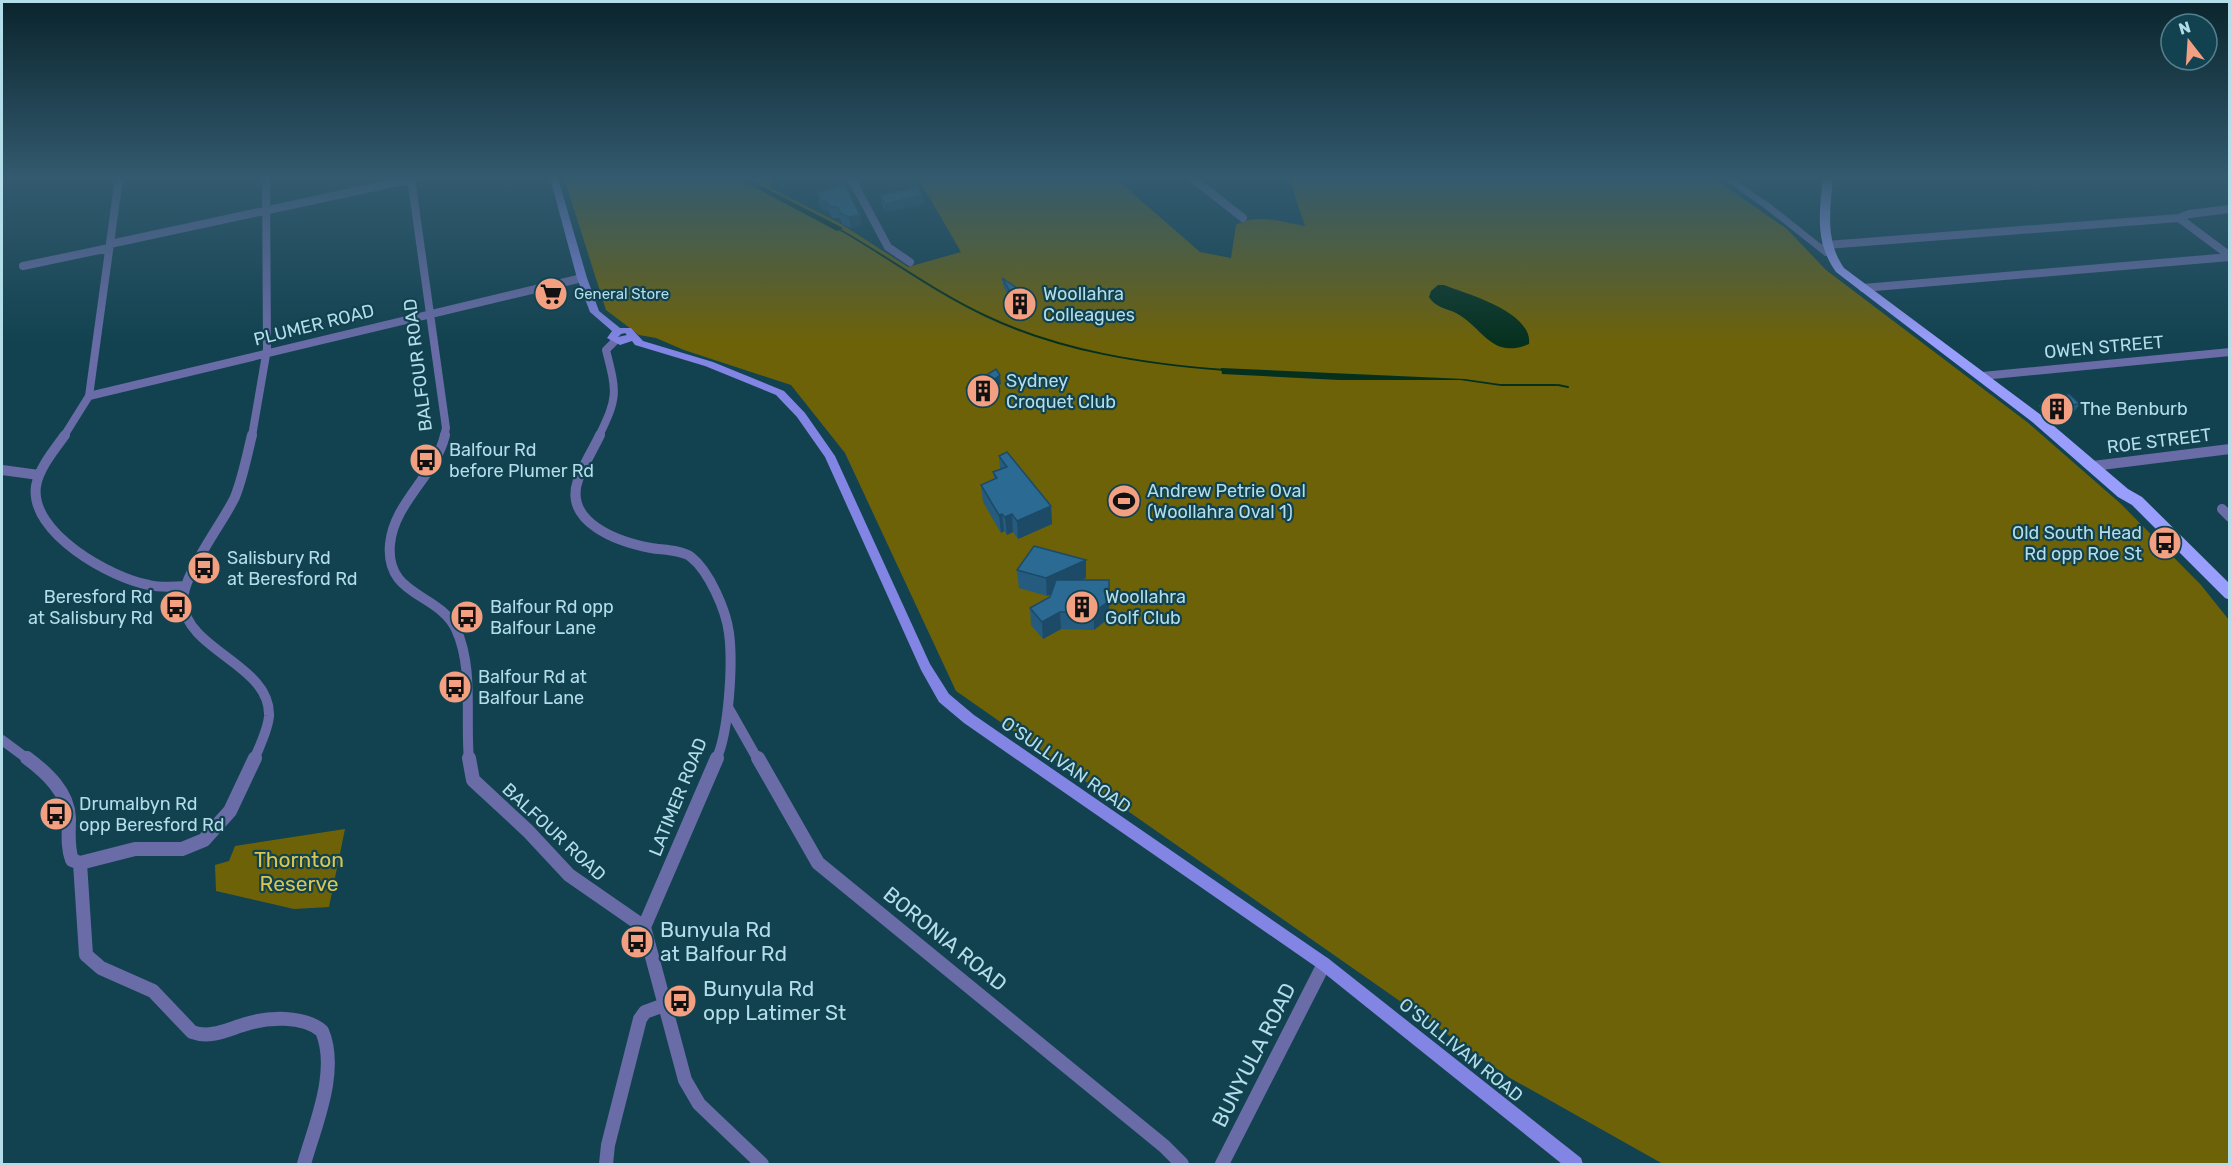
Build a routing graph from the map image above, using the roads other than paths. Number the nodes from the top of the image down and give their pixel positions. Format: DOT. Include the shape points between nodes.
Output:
graph roads {
  1 [pos="111,232"];
  2 [pos="170,232"];
  3 [pos="267,232"];
  4 [pos="420,232"];
  5 [pos="569,232"];
  6 [pos="880,232"];
  7 [pos="1805,232"];
  8 [pos="1825,232"];
  9 [pos="2015,232"];
  10 [pos="2198,232"];
  11 [pos="109,246"];
  12 [pos="1827,249"];
  13 [pos="2229,256"];
  14 [pos="910,262"];
  15 [pos="23,266"];
  16 [pos="582,278"];
  17 [pos="1863,288"];
  18 [pos="430,314"];
  19 [pos="616,336"];
  20 [pos="2229,352"];
  21 [pos="266,354"];
  22 [pos="1982,376"];
  23 [pos="89,396"];
  24 [pos="2229,449"];
  25 [pos="2093,466"];
  26 [pos="2,470"];
  27 [pos="39,475"];
  28 [pos="2123,493"];
  29 [pos="2222,509"];
  30 [pos="2229,517"];
  31 [pos="186,586"];
  32 [pos="2229,594"];
  33 [pos="2229,606"];
  34 [pos="728,706"];
  35 [pos="2,740"];
  36 [pos="81,863"];
  37 [pos="644,927"];
  38 [pos="1323,964"];
  39 [pos="664,1005"];
  40 [pos="304,1164"];
  41 [pos="606,1164"];
  42 [pos="762,1164"];
  43 [pos="1182,1164"];
  44 [pos="1222,1164"];
  45 [pos="1575,1164"];
  1 -- 11 [label="street"];
  2 -- 11 [label="street"];
  3 -- 21 [label="street"];
  4 -- 18 [label="street, BALFOUR ROAD"];
  5 -- 16 [label="main road"];
  6 -- 14 [label="street" via="888,247"];
  7 -- 12 [label="street"];
  8 -- 12 [label="main road"];
  9 -- 12 [label="street"];
  10 -- 13 [label="street"];
  11 -- 15 [label="street"];
  11 -- 23 [label="street"];
  12 -- 17 [label="main road" via="1840,270"];
  13 -- 17 [label="street"];
  16 -- 18 [label="street, PLUMER ROAD"];
  16 -- 19 [label="main road" via="595,312"];
  17 -- 22 [label="main road"];
  18 -- 21 [label="street, PLUMER ROAD"];
  18 -- 37 [label="street, BALFOUR ROAD" via="446,434 395,527 390,541 392,566 404,586 444,612 459,636 473,780 569,875"];
  19 -- 34 [label="street, LATIMER ROAD" via="606,350 615,403 577,482 576,502 585,520 622,543 689,555 709,575 729,632"];
  19 -- 38 [label="main road, O'SULLIVAN ROAD" via="624,341 632,337 639,343 709,364 780,393 830,456 925,666 944,698"];
  20 -- 22 [label="street, OWEN STREET"];
  21 -- 23 [label="street, PLUMER ROAD"];
  21 -- 31 [label="street" via="239,486"];
  22 -- 25 [label="main road"];
  23 -- 27 [label="street" via="78,419"];
  24 -- 25 [label="street, ROE STREET"];
  25 -- 28 [label="main road"];
  26 -- 27 [label="street"];
  27 -- 31 [label="street" via="36,505 43,520 61,539 127,579 160,587"];
  28 -- 32 [label="main road" via="2148,512"];
  28 -- 33 [label="main road"];
  29 -- 30 [label="street"];
  31 -- 36 [label="street" via="183,604 192,623 262,689 268,716 260,744 226,820 201,843 177,850 132,849"];
  34 -- 37 [label="street, LATIMER ROAD" via="722,747"];
  34 -- 43 [label="street, BORONIA ROAD" via="818,863"];
  35 -- 36 [label="street" via="45,772 64,799 68,809 67,851 72,860"];
  36 -- 40 [label="street" via="86,955 94,965 154,992 189,1031 200,1035 221,1033 258,1020 299,1022 323,1032 329,1053"];
  37 -- 39 [label="street"];
  38 -- 44 [label="street, BUNYULA ROAD"];
  38 -- 45 [label="main road, O'SULLIVAN ROAD"];
  39 -- 41 [label="street" via="645,1012 640,1019"];
  39 -- 42 [label="street" via="686,1080 699,1104"];
}
